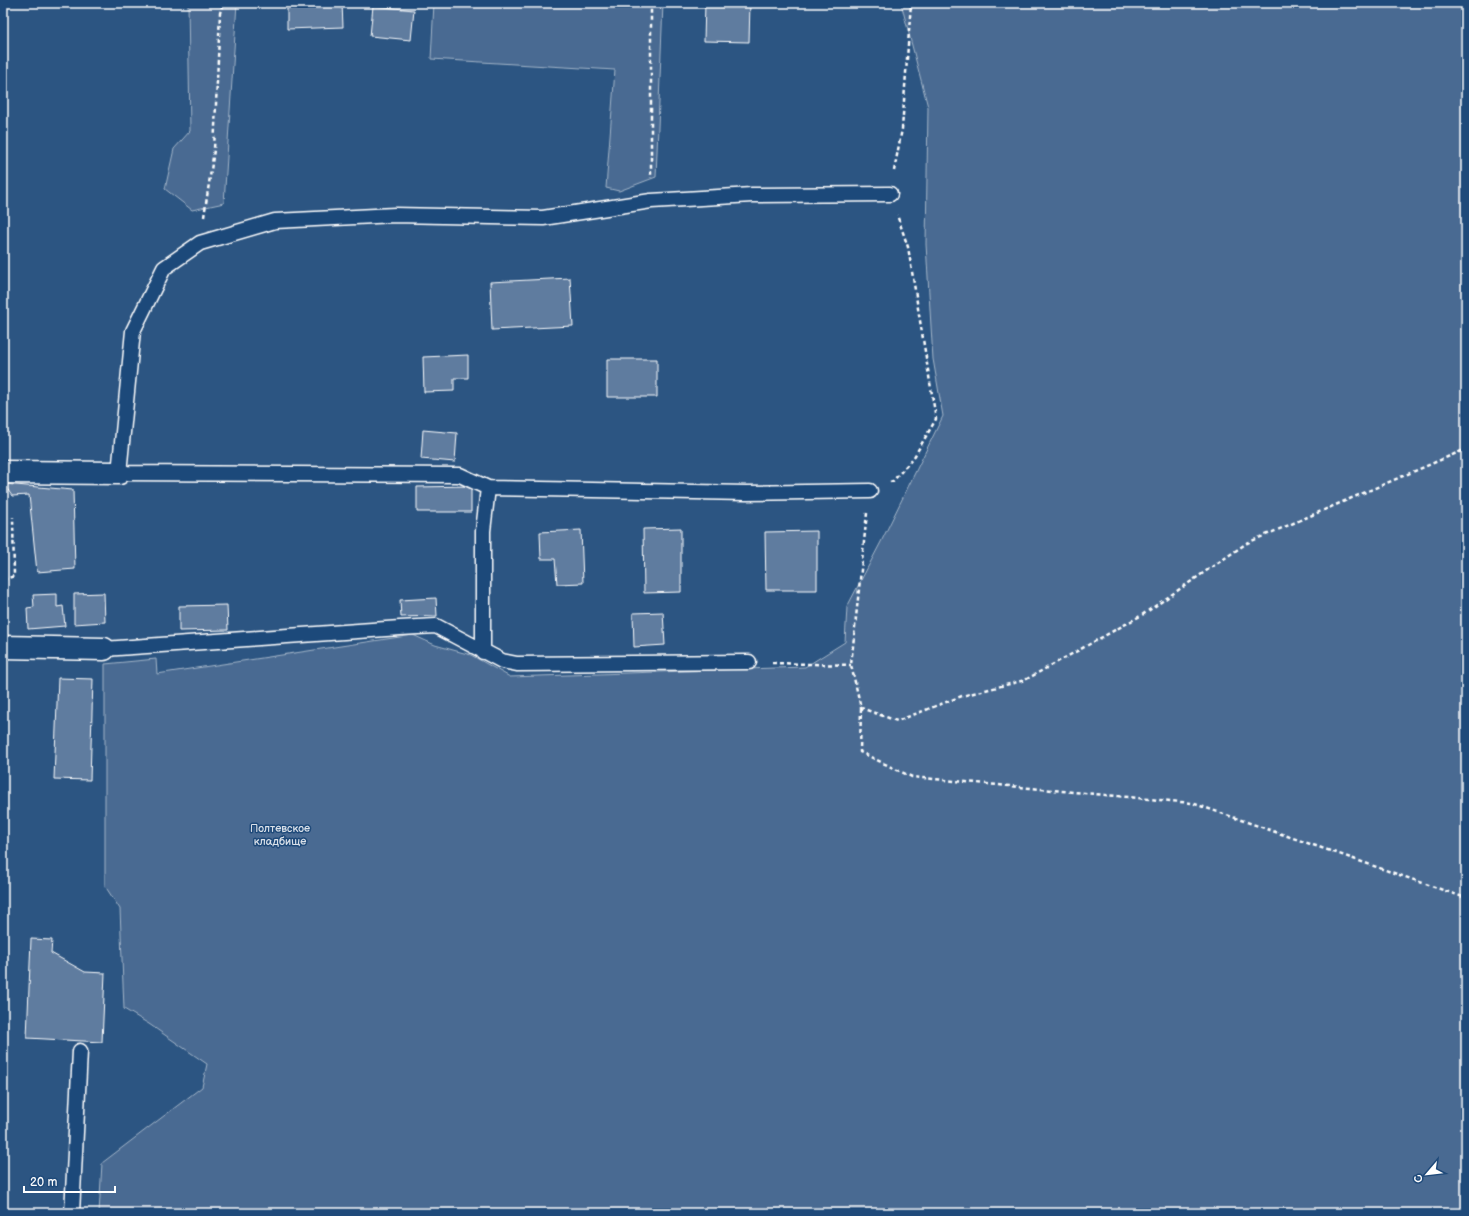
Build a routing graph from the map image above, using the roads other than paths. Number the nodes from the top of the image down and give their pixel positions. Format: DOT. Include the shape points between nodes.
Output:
graph roads {
  1 [pos="890,194"];
  2 [pos="3,472"];
  3 [pos="119,472"];
  4 [pos="488,488"];
  5 [pos="870,490"];
  6 [pos="3,647"];
  7 [pos="104,649"];
  8 [pos="483,652"];
  9 [pos="749,662"];
  10 [pos="80,1051"];
  11 [pos="72,1213"];
  1 -- 3 [label="lane" via="752,195 651,201 543,218 395,215 276,221 200,243 164,268 133,331"];
  2 -- 3 [label="street"];
  3 -- 4 [label="lane" via="460,475"];
  4 -- 5 [label="lane" via="746,493"];
  4 -- 8 [label="lane" via="483,531"];
  6 -- 7 [label="street"];
  7 -- 8 [label="lane" via="436,626"];
  8 -- 9 [label="lane" via="516,664"];
  10 -- 11 [label="lane"];
}
